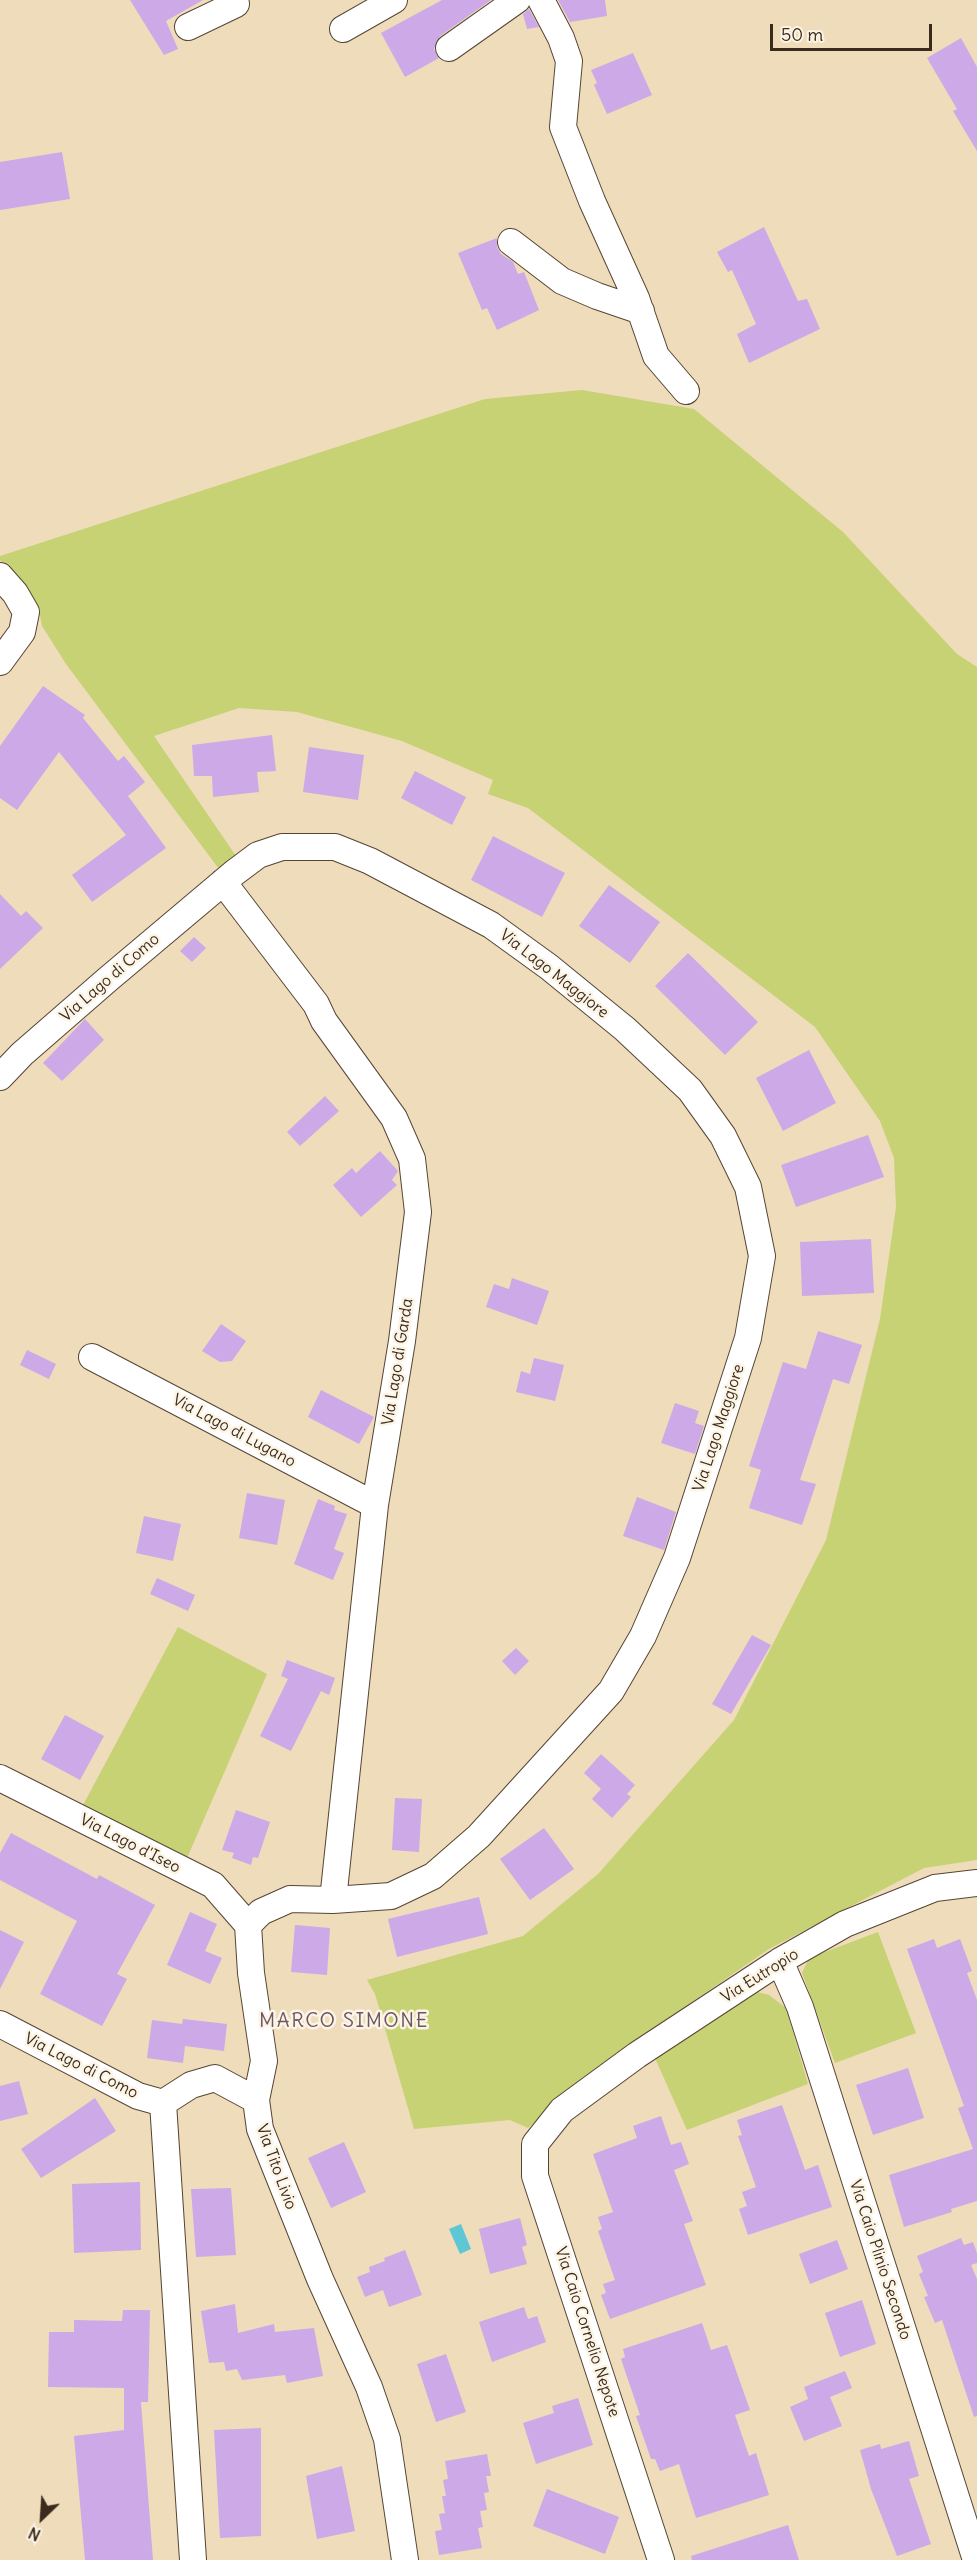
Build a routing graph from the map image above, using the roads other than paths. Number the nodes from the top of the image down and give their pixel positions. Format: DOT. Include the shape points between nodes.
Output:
graph roads {
  1 [pos="235,0"];
  2 [pos="394,0"];
  3 [pos="517,0"];
  4 [pos="541,0"];
  5 [pos="188,27"];
  6 [pos="343,28"];
  7 [pos="449,48"];
  8 [pos="512,243"];
  9 [pos="640,311"];
  10 [pos="687,392"];
  11 [pos="0,576"];
  12 [pos="0,662"];
  13 [pos="223,882"];
  14 [pos="0,1077"];
  15 [pos="92,1357"];
  16 [pos="375,1505"];
  17 [pos="0,1778"];
  18 [pos="977,1882"];
  19 [pos="333,1900"];
  20 [pos="248,1925"];
  21 [pos="780,1961"];
  22 [pos="0,2025"];
  23 [pos="256,2100"];
  24 [pos="163,2103"];
  25 [pos="562,2110"];
  26 [pos="193,2560"];
  27 [pos="405,2560"];
  28 [pos="662,2560"];
  29 [pos="976,2560"];
  1 -- 5 [label="street" via="236,4"];
  2 -- 6 [label="street"];
  3 -- 7 [label="street"];
  4 -- 9 [label="street" via="569,61 563,126"];
  8 -- 9 [label="street" via="562,281"];
  9 -- 10 [label="street" via="656,356"];
  11 -- 12 [label="street" via="26,612 22,632"];
  13 -- 14 [label="street, Via Lago di Como"];
  13 -- 16 [label="street, Via Lago di Garda" via="316,1004 394,1118 412,1160 418,1212"];
  13 -- 19 [label="street, Via Lago Maggiore" via="258,855 282,847 335,847 370,861 491,925 625,1029 690,1090 723,1136 748,1187 762,1256 748,1338 677,1558 643,1636 611,1691 479,1836 433,1876 391,1896"];
  15 -- 16 [label="street, Via Lago di Lugano"];
  16 -- 19 [label="street, Via Lago di Garda"];
  17 -- 20 [label="street, Via Lago d'Iseo" via="213,1885"];
  18 -- 21 [label="street, Via Eutropio" via="934,1887 845,1924"];
  19 -- 20 [label="street, Via Lago Maggiore" via="290,1899 261,1912"];
  20 -- 23 [label="street" via="264,2061"];
  21 -- 25 [label="street, Via Eutropio" via="637,2055"];
  21 -- 29 [label="street, Via Caio Plinio Secondo" via="800,2007"];
  22 -- 24 [label="street, Via Lago di Como" via="138,2096"];
  23 -- 24 [label="street" via="215,2078 191,2085"];
  23 -- 27 [label="street, Via Tito Livio" via="260,2129 369,2387 387,2439"];
  24 -- 26 [label="street"];
  25 -- 28 [label="street, Via Caio Cornelio Nepote" via="535,2144 535,2176"];
}
